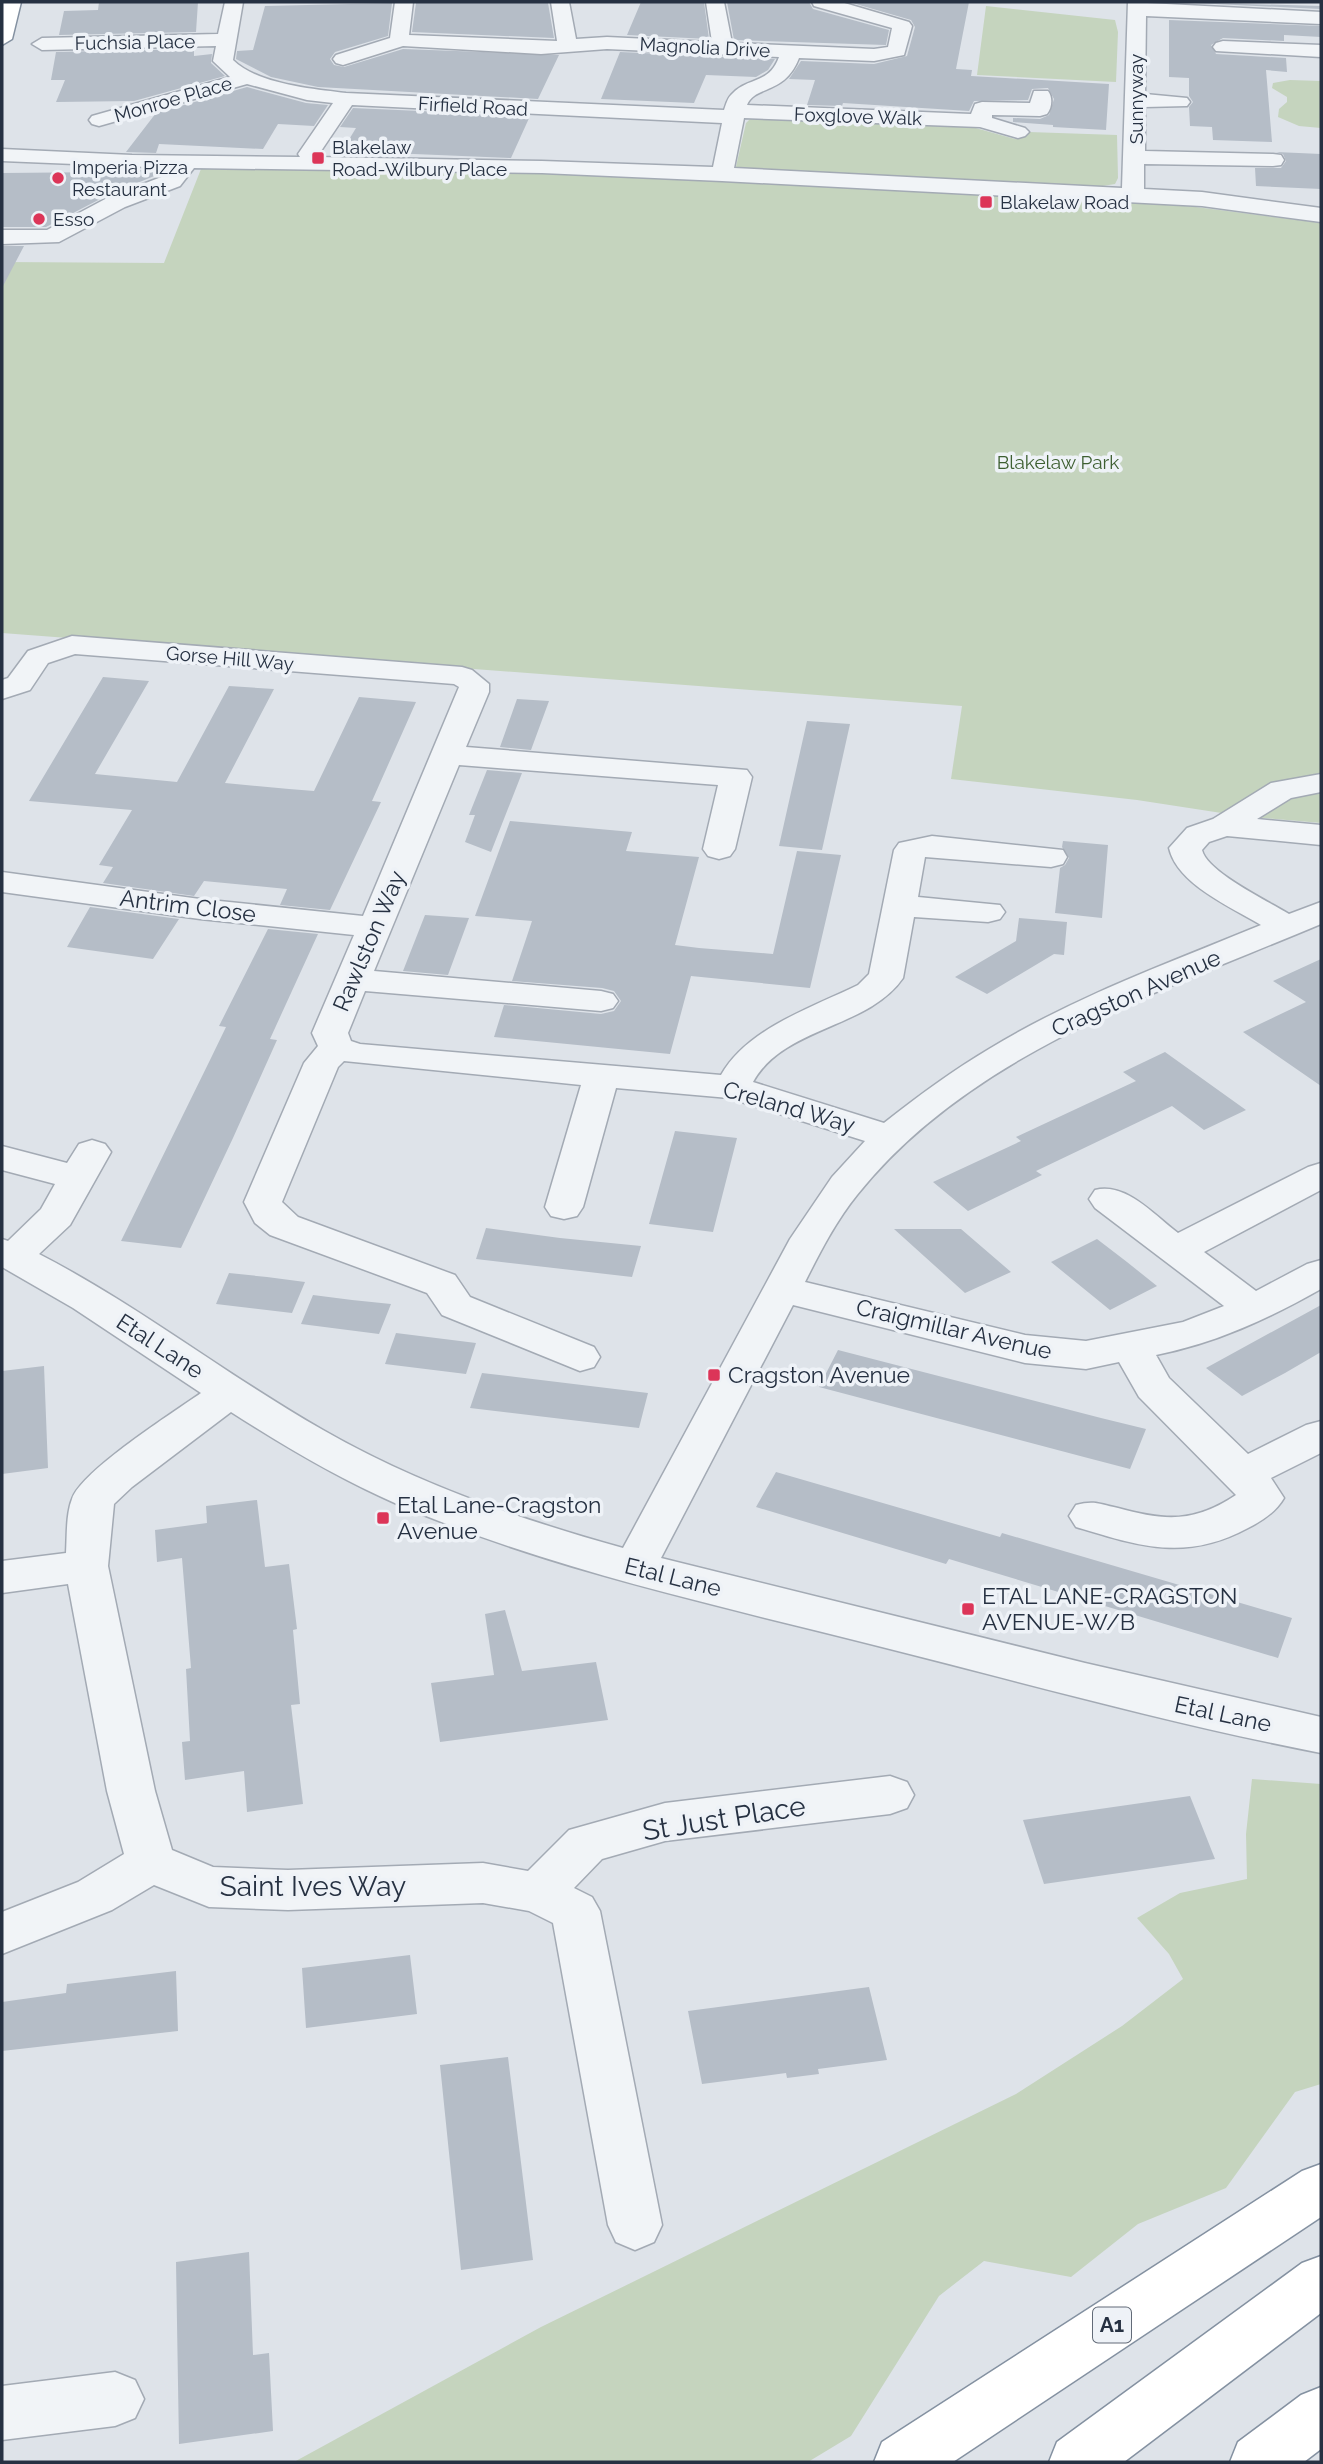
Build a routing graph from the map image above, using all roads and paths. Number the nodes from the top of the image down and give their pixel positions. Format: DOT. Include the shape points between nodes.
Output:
graph roads {
  1 [pos="12,2"];
  2 [pos="234,2"];
  3 [pos="404,2"];
  4 [pos="560,2"];
  5 [pos="715,2"];
  6 [pos="821,2"];
  7 [pos="1137,6"];
  8 [pos="1260,15"];
  9 [pos="1321,18"];
  10 [pos="2,39"];
  11 [pos="228,40"];
  12 [pos="402,40"];
  13 [pos="42,44"];
  14 [pos="569,44"];
  15 [pos="1223,47"];
  16 [pos="723,48"];
  17 [pos="1263,49"];
  18 [pos="791,51"];
  19 [pos="1321,51"];
  20 [pos="343,60"];
  21 [pos="247,78"];
  22 [pos="1041,95"];
  23 [pos="346,99"];
  24 [pos="1136,100"];
  25 [pos="1180,102"];
  26 [pos="567,110"];
  27 [pos="734,114"];
  28 [pos="981,115"];
  29 [pos="99,120"];
  30 [pos="558,131"];
  31 [pos="1018,132"];
  32 [pos="309,154"];
  33 [pos="2,155"];
  34 [pos="1136,157"];
  35 [pos="1273,160"];
  36 [pos="188,162"];
  37 [pos="722,174"];
  38 [pos="1133,195"];
  39 [pos="1321,215"];
  40 [pos="2,237"];
  41 [pos="474,684"];
  42 [pos="2,690"];
  43 [pos="448,755"];
  44 [pos="1321,783"];
  45 [pos="1224,826"];
  46 [pos="1321,835"];
  47 [pos="719,849"];
  48 [pos="1051,857"];
  49 [pos="2,882"];
  50 [pos="900,905"];
  51 [pos="988,912"];
  52 [pos="1321,912"];
  53 [pos="375,927"];
  54 [pos="1287,927"];
  55 [pos="352,979"];
  56 [pos="601,1001"];
  57 [pos="337,1048"];
  58 [pos="601,1076"];
  59 [pos="732,1087"];
  60 [pos="892,1138"];
  61 [pos="2,1158"];
  62 [pos="1321,1175"];
  63 [pos="1108,1199"];
  64 [pos="564,1207"];
  65 [pos="1176,1250"];
  66 [pos="8,1254"];
  67 [pos="1321,1273"];
  68 [pos="782,1289"];
  69 [pos="1254,1309"];
  70 [pos="1132,1348"];
  71 [pos="580,1357"];
  72 [pos="230,1392"];
  73 [pos="1321,1435"];
  74 [pos="1253,1486"];
  75 [pos="1091,1516"];
  76 [pos="86,1566"];
  77 [pos="634,1568"];
  78 [pos="2,1577"];
  79 [pos="1321,1735"];
  80 [pos="890,1795"];
  81 [pos="150,1862"];
  82 [pos="538,1893"];
  83 [pos="2,1934"];
  84 [pos="1321,2188"];
  85 [pos="635,2225"];
  86 [pos="1321,2281"];
  87 [pos="115,2399"];
  88 [pos="2,2413"];
  89 [pos="1321,2414"];
  90 [pos="903,2462"];
  91 [pos="1078,2462"];
  92 [pos="1259,2462"];
  1 -- 10 [label="highway"];
  2 -- 11 [label="street, Firfield Road"];
  3 -- 12 [label="street"];
  4 -- 14 [label="street"];
  5 -- 16 [label="street"];
  6 -- 18 [label="street, Magnolia Drive" via="899,24 900,47 874,55"];
  7 -- 8 [label="street"];
  7 -- 24 [label="street, Sunnyway"];
  8 -- 9 [label="street"];
  8 -- 17 [label="street"];
  11 -- 13 [label="street, Fuchsia Place"];
  11 -- 21 [label="street, Firfield Road" via="223,61"];
  12 -- 14 [label="street, Magnolia Drive" via="541,48"];
  12 -- 20 [label="street, Magnolia Drive"];
  14 -- 16 [label="street, Magnolia Drive"];
  15 -- 17 [label="street"];
  16 -- 18 [label="street, Magnolia Drive"];
  17 -- 19 [label="street"];
  18 -- 27 [label="street" via="780,78 742,95"];
  21 -- 23 [label="street, Firfield Road"];
  21 -- 29 [label="street, Monroe Place"];
  22 -- 28 [label="street, Foxglove Walk" via="1040,110"];
  23 -- 26 [label="street, Firfield Road"];
  23 -- 32 [label="street"];
  24 -- 25 [label="street"];
  24 -- 34 [label="street, Sunnyway"];
  26 -- 27 [label="street, Firfield Road"];
  26 -- 30 [label="street"];
  27 -- 28 [label="street, Foxglove Walk"];
  27 -- 37 [label="street"];
  28 -- 31 [label="street, Foxglove Walk"];
  33 -- 36 [label="street"];
  34 -- 35 [label="street"];
  34 -- 38 [label="street, Sunnyway"];
  36 -- 37 [label="street" via="545,159"];
  36 -- 40 [label="street" via="173,181 117,202 51,237"];
  37 -- 38 [label="street"];
  38 -- 39 [label="street" via="1215,200"];
  41 -- 42 [label="street, Gorse Hill Way" via="462,676 72,645 38,657 19,684"];
  41 -- 43 [label="street, Rawlston Way"];
  43 -- 47 [label="street" via="736,777"];
  43 -- 53 [label="street, Rawlston Way"];
  44 -- 45 [label="street" via="1282,790"];
  45 -- 46 [label="street"];
  45 -- 54 [label="street" via="1198,835 1185,848 1188,861"];
  48 -- 50 [label="street" via="932,846 910,850"];
  49 -- 53 [label="street, Antrim Close"];
  50 -- 51 [label="street"];
  50 -- 59 [label="street" via="886,978 870,992 776,1040 745,1064"];
  52 -- 54 [label="street, Cragston Avenue"];
  53 -- 55 [label="street, Rawlston Way"];
  54 -- 60 [label="street, Cragston Avenue" via="1067,1021 985,1066 931,1103"];
  55 -- 56 [label="street"];
  55 -- 57 [label="street, Rawlston Way" via="330,1033"];
  57 -- 58 [label="street, Creland Way" via="357,1054"];
  57 -- 71 [label="street" via="322,1063 263,1202 269,1214 284,1226 441,1284 456,1306"];
  58 -- 59 [label="street, Creland Way"];
  58 -- 64 [label="street"];
  59 -- 60 [label="street, Creland Way"];
  60 -- 68 [label="street, Cragston Avenue" via="845,1185"];
  61 -- 66 [label="street" via="85,1165 56,1216"];
  62 -- 65 [label="street"];
  63 -- 65 [label="street"];
  65 -- 69 [label="street"];
  66 -- 72 [label="street, Etal Lane" via="82,1295"];
  67 -- 69 [label="street, Craigmillar Avenue"];
  68 -- 70 [label="street, Craigmillar Avenue" via="1025,1349 1086,1355"];
  68 -- 77 [label="street, Cragston Avenue"];
  69 -- 70 [label="street, Craigmillar Avenue" via="1192,1334"];
  70 -- 74 [label="street" via="1153,1387"];
  72 -- 76 [label="street" via="117,1476 93,1500"];
  72 -- 77 [label="street, Etal Lane" via="326,1450 411,1493"];
  73 -- 74 [label="street"];
  74 -- 75 [label="street" via="1228,1522 1188,1534 1152,1534"];
  76 -- 78 [label="street"];
  76 -- 81 [label="street" via="131,1791"];
  77 -- 79 [label="street, Etal Lane" via="1203,1711"];
  80 -- 82 [label="street, St Just Place" via="665,1822 599,1840 586,1844"];
  81 -- 82 [label="street, Saint Ives Way" via="209,1887 288,1890 483,1883"];
  81 -- 83 [label="street" via="95,1896"];
  82 -- 85 [label="street, Saint Ives Way" via="575,1911"];
  84 -- 90 [label="highway, A1"];
  86 -- 91 [label="highway"];
  87 -- 88 [label="street"];
  89 -- 92 [label="highway"];
}
